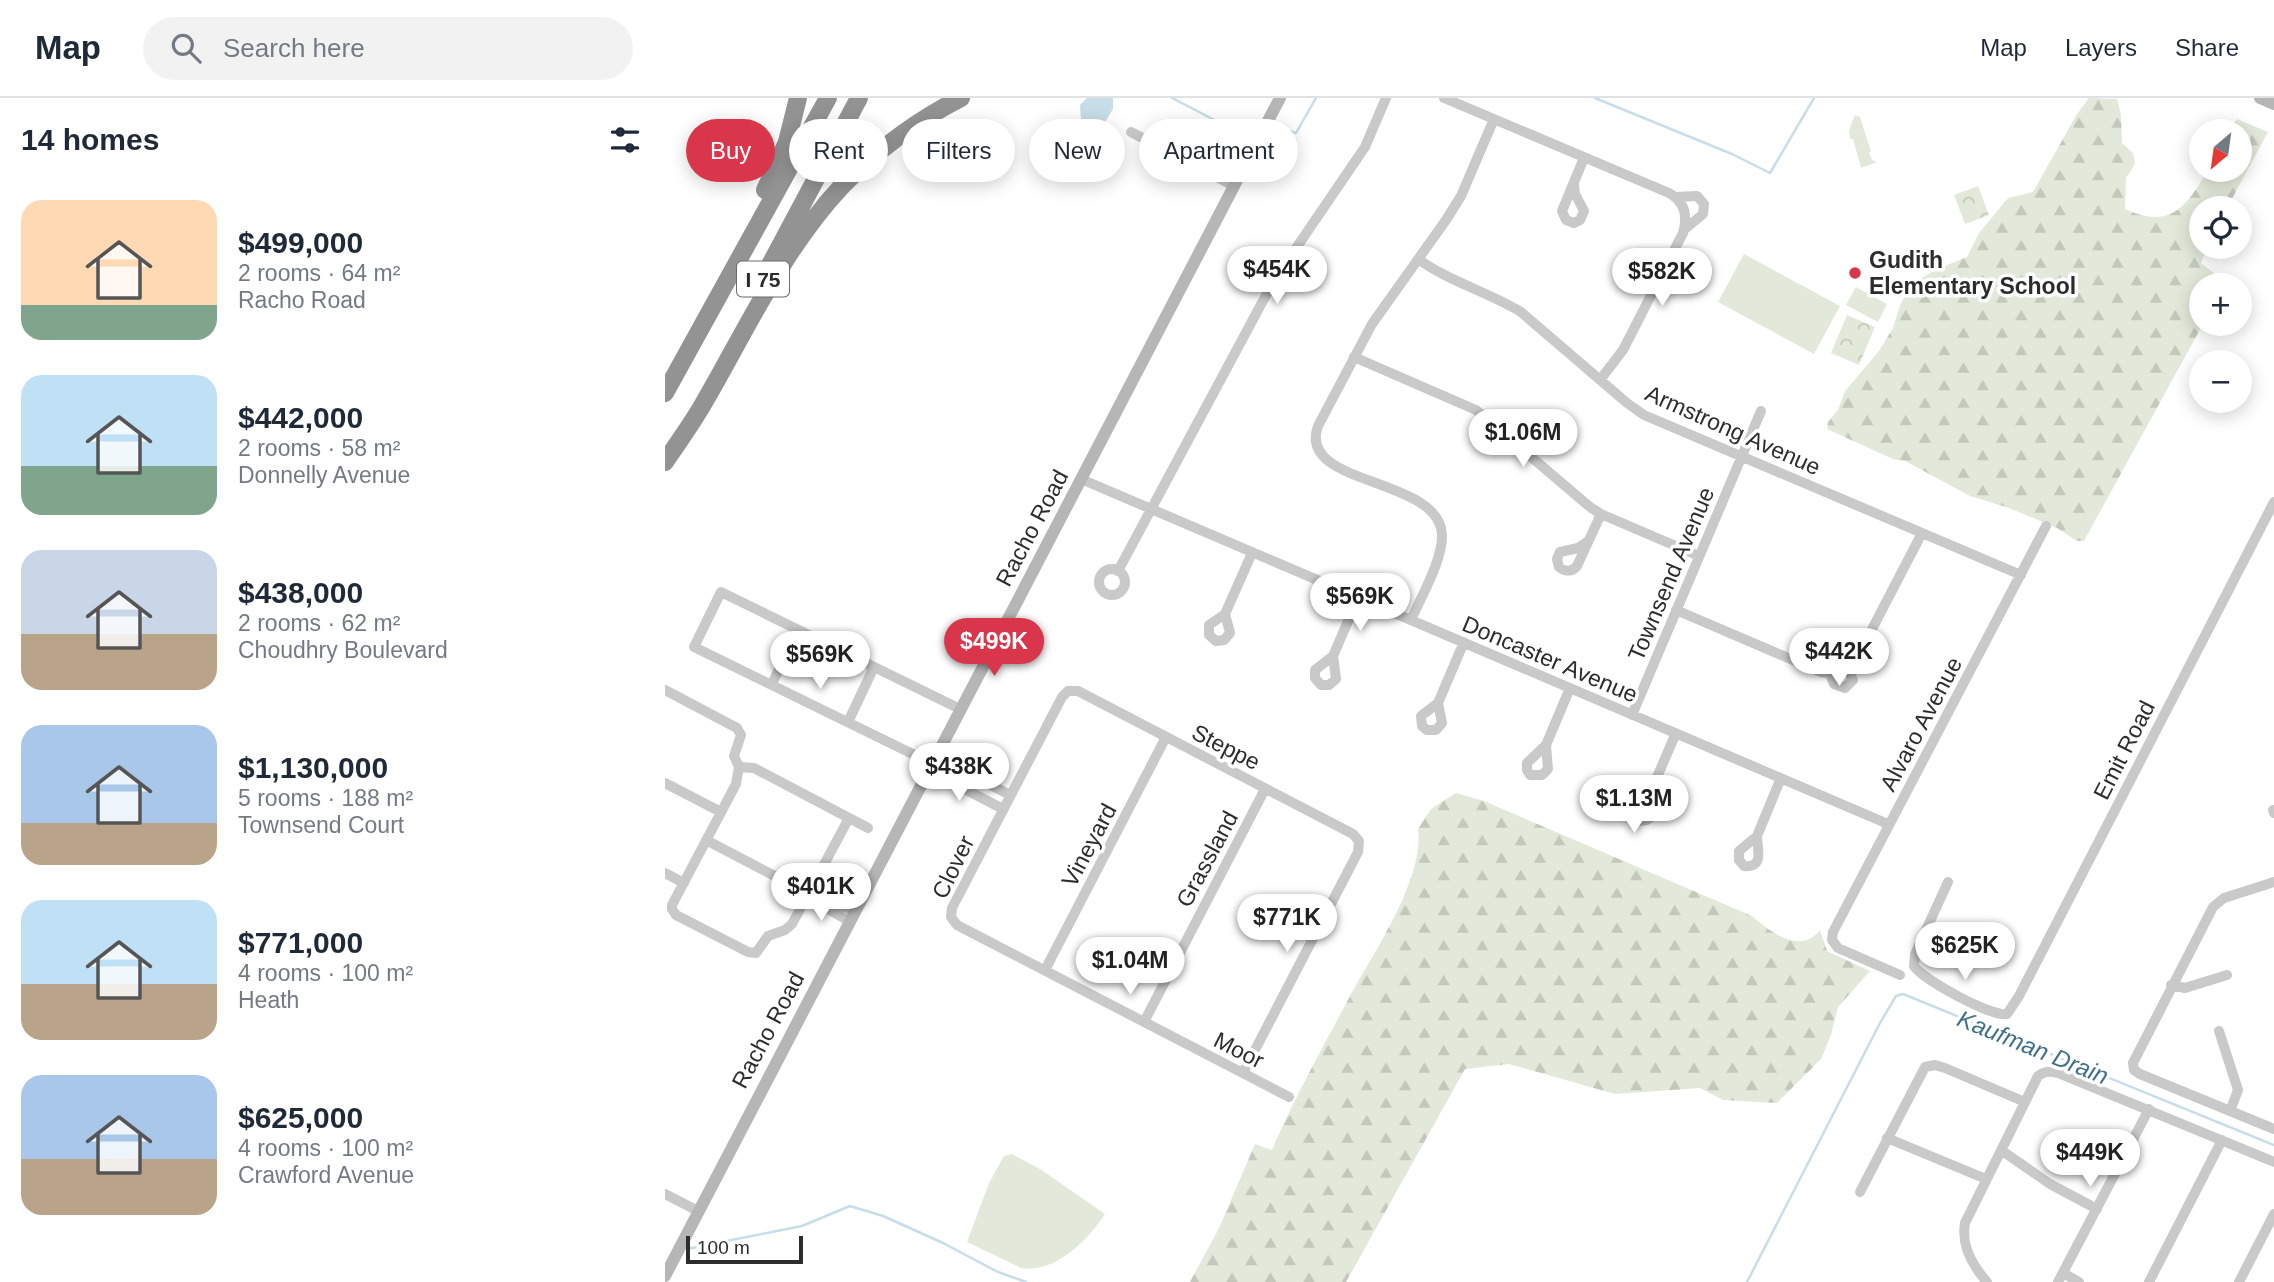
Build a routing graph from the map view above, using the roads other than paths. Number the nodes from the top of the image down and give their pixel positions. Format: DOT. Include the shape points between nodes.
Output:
graph roads {
  1 [pos="798,98"];
  2 [pos="828,98"];
  3 [pos="859,98"];
  4 [pos="961,98"];
  5 [pos="1280,98"];
  6 [pos="1387,98"];
  7 [pos="1444,98"];
  8 [pos="2260,98"];
  9 [pos="2274,104"];
  10 [pos="1494,119"];
  11 [pos="1131,132"];
  12 [pos="1584,158"];
  13 [pos="1574,185"];
  14 [pos="1234,186"];
  15 [pos="1675,197"];
  16 [pos="1684,230"];
  17 [pos="1418,260"];
  18 [pos="1354,357"];
  19 [pos="1600,380"];
  20 [pos="665,384"];
  21 [pos="665,393"];
  22 [pos="1761,411"];
  23 [pos="1744,453"];
  24 [pos="665,461"];
  25 [pos="1081,479"];
  26 [pos="2274,502"];
  27 [pos="1152,510"];
  28 [pos="1601,514"];
  29 [pos="2046,526"];
  30 [pos="1922,533"];
  31 [pos="1587,542"];
  32 [pos="1252,553"];
  33 [pos="1699,556"];
  34 [pos="1118,571"];
  35 [pos="2021,575"];
  36 [pos="1358,598"];
  37 [pos="1676,610"];
  38 [pos="1226,614"];
  39 [pos="1411,620"];
  40 [pos="797,630"];
  41 [pos="1464,642"];
  42 [pos="1333,656"];
  43 [pos="874,667"];
  44 [pos="1848,669"];
  45 [pos="1830,674"];
  46 [pos="772,684"];
  47 [pos="1570,688"];
  48 [pos="665,690"];
  49 [pos="1072,690"];
  50 [pos="1438,703"];
  51 [pos="960,709"];
  52 [pos="1632,715"];
  53 [pos="848,722"];
  54 [pos="1676,733"];
  55 [pos="1166,737"];
  56 [pos="1546,745"];
  57 [pos="931,763"];
  58 [pos="739,768"];
  59 [pos="1781,778"];
  60 [pos="665,783"];
  61 [pos="1265,789"];
  62 [pos="1651,791"];
  63 [pos="1010,795"];
  64 [pos="1003,809"];
  65 [pos="721,812"];
  66 [pos="849,818"];
  67 [pos="1888,824"];
  68 [pos="868,828"];
  69 [pos="1757,836"];
  70 [pos="706,840"];
  71 [pos="665,873"];
  72 [pos="1948,882"];
  73 [pos="2274,882"];
  74 [pos="684,883"];
  75 [pos="814,896"];
  76 [pos="852,916"];
  77 [pos="951,917"];
  78 [pos="1045,970"];
  79 [pos="1900,975"];
  80 [pos="2227,975"];
  81 [pos="2171,985"];
  82 [pos="1144,1022"];
  83 [pos="2220,1031"];
  84 [pos="1243,1073"];
  85 [pos="1289,1097"];
  86 [pos="2025,1101"];
  87 [pos="2149,1109"];
  88 [pos="2230,1111"];
  89 [pos="2274,1129"];
  90 [pos="1887,1138"];
  91 [pos="2222,1140"];
  92 [pos="2001,1150"];
  93 [pos="2274,1162"];
  94 [pos="1986,1179"];
  95 [pos="1860,1192"];
  96 [pos="665,1194"];
  97 [pos="2097,1209"];
  98 [pos="698,1212"];
  99 [pos="2274,1214"];
  100 [pos="665,1276"];
  101 [pos="2060,1278"];
  102 [pos="1987,1282"];
  103 [pos="2079,1282"];
  104 [pos="2148,1282"];
  105 [pos="2239,1282"];
  1 -- 20 [label="highway" via="774,172"];
  2 -- 21 [label="highway, I 75"];
  3 -- 24 [label="highway, I 75"];
  4 -- 24 [label="highway" via="884,148 820,213"];
  5 -- 14 [label="street, Racho Road"];
  6 -- 27 [label="street" via="1365,147 1273,282"];
  7 -- 10 [label="street"];
  8 -- 9 [label="street"];
  10 -- 12 [label="street"];
  10 -- 17 [label="street" via="1461,196"];
  11 -- 14 [label="street"];
  12 -- 13 [label="street"];
  12 -- 15 [label="street"];
  14 -- 25 [label="street, Racho Road"];
  15 -- 16 [label="street" via="1686,218"];
  15 -- 16 [label="street" via="1697,196 1705,204 1703,214"];
  16 -- 19 [label="street" via="1623,350"];
  17 -- 18 [label="street"];
  17 -- 19 [label="street, Armstrong Avenue" via="1521,312"];
  18 -- 28 [label="street" via="1476,410"];
  18 -- 39 [label="street" via="1318,426 1315,444 1327,461 1419,501 1436,516 1442,528 1441,548"];
  19 -- 23 [label="street, Armstrong Avenue" via="1644,415"];
  22 -- 23 [label="street, Townsend Avenue"];
  23 -- 30 [label="street, Armstrong Avenue"];
  23 -- 33 [label="street, Townsend Avenue"];
  25 -- 27 [label="street, Doncaster Avenue"];
  25 -- 51 [label="street, Racho Road"];
  26 -- 72 [label="street, Emit Road" via="2007,1014 1950,992 1914,966 1915,954"];
  27 -- 32 [label="street, Doncaster Avenue"];
  27 -- 34 [label="street"];
  28 -- 31 [label="street"];
  28 -- 33 [label="street"];
  29 -- 35 [label="street, Alvaro Avenue"];
  30 -- 35 [label="street, Armstrong Avenue"];
  30 -- 44 [label="street"];
  32 -- 36 [label="street, Doncaster Avenue"];
  32 -- 38 [label="street"];
  33 -- 37 [label="street, Townsend Avenue"];
  35 -- 67 [label="street, Alvaro Avenue"];
  36 -- 39 [label="street, Doncaster Avenue"];
  36 -- 42 [label="street"];
  37 -- 45 [label="street"];
  37 -- 52 [label="street, Townsend Avenue"];
  39 -- 41 [label="street, Doncaster Avenue"];
  40 -- 43 [label="street"];
  40 -- 46 [label="street"];
  40 -- 46 [label="street" via="721,592 694,647"];
  41 -- 47 [label="street, Doncaster Avenue"];
  41 -- 50 [label="street"];
  43 -- 51 [label="street"];
  43 -- 53 [label="street"];
  44 -- 45 [label="street"];
  44 -- 45 [label="street" via="1853,680 1845,688 1833,684"];
  46 -- 53 [label="street"];
  47 -- 52 [label="street, Doncaster Avenue"];
  47 -- 56 [label="street"];
  48 -- 58 [label="street" via="737,727 741,735 733,756"];
  49 -- 55 [label="street, Steppe"];
  49 -- 63 [label="street, Clover" via="1062,697"];
  51 -- 57 [label="street, Racho Road"];
  52 -- 54 [label="street, Doncaster Avenue"];
  53 -- 57 [label="street"];
  54 -- 59 [label="street, Doncaster Avenue"];
  54 -- 62 [label="street"];
  55 -- 61 [label="street, Steppe"];
  55 -- 78 [label="street, Vineyard"];
  57 -- 63 [label="street"];
  57 -- 64 [label="street"];
  57 -- 76 [label="street, Racho Road"];
  58 -- 65 [label="street"];
  58 -- 66 [label="street" via="754,768"];
  59 -- 67 [label="street, Doncaster Avenue"];
  59 -- 69 [label="street"];
  60 -- 65 [label="street"];
  61 -- 82 [label="street, Grassland"];
  61 -- 84 [label="street, Steppe" via="1359,841 1358,852"];
  63 -- 64 [label="street, Clover"];
  64 -- 77 [label="street, Clover"];
  65 -- 70 [label="street"];
  66 -- 68 [label="street"];
  66 -- 75 [label="street"];
  67 -- 79 [label="street, Alvaro Avenue" via="1832,940"];
  70 -- 74 [label="street"];
  70 -- 75 [label="street"];
  71 -- 74 [label="street"];
  73 -- 81 [label="street" via="2216,903"];
  74 -- 75 [label="street" via="672,909 756,953 768,936 788,928"];
  75 -- 76 [label="street" via="824,907"];
  76 -- 98 [label="street, Racho Road"];
  77 -- 78 [label="street, Moor" via="957,925"];
  78 -- 82 [label="street, Moor"];
  80 -- 81 [label="street" via="2185,988"];
  81 -- 88 [label="street" via="2134,1059 2134,1070"];
  82 -- 84 [label="street, Moor"];
  83 -- 88 [label="street" via="2238,1090"];
  84 -- 85 [label="street, Moor"];
  86 -- 87 [label="street" via="2038,1076 2048,1071"];
  86 -- 90 [label="street" via="1945,1068 1928,1066"];
  86 -- 92 [label="street"];
  87 -- 91 [label="street"];
  87 -- 97 [label="street"];
  88 -- 89 [label="street"];
  90 -- 94 [label="street"];
  90 -- 95 [label="street"];
  91 -- 93 [label="street"];
  91 -- 104 [label="street"];
  92 -- 94 [label="street"];
  92 -- 97 [label="street"];
  94 -- 102 [label="street" via="1967,1217 1964,1237 1970,1258"];
  96 -- 98 [label="street"];
  97 -- 101 [label="street"];
  98 -- 100 [label="street, Racho Road"];
  99 -- 105 [label="street"];
  101 -- 103 [label="street"];
}
